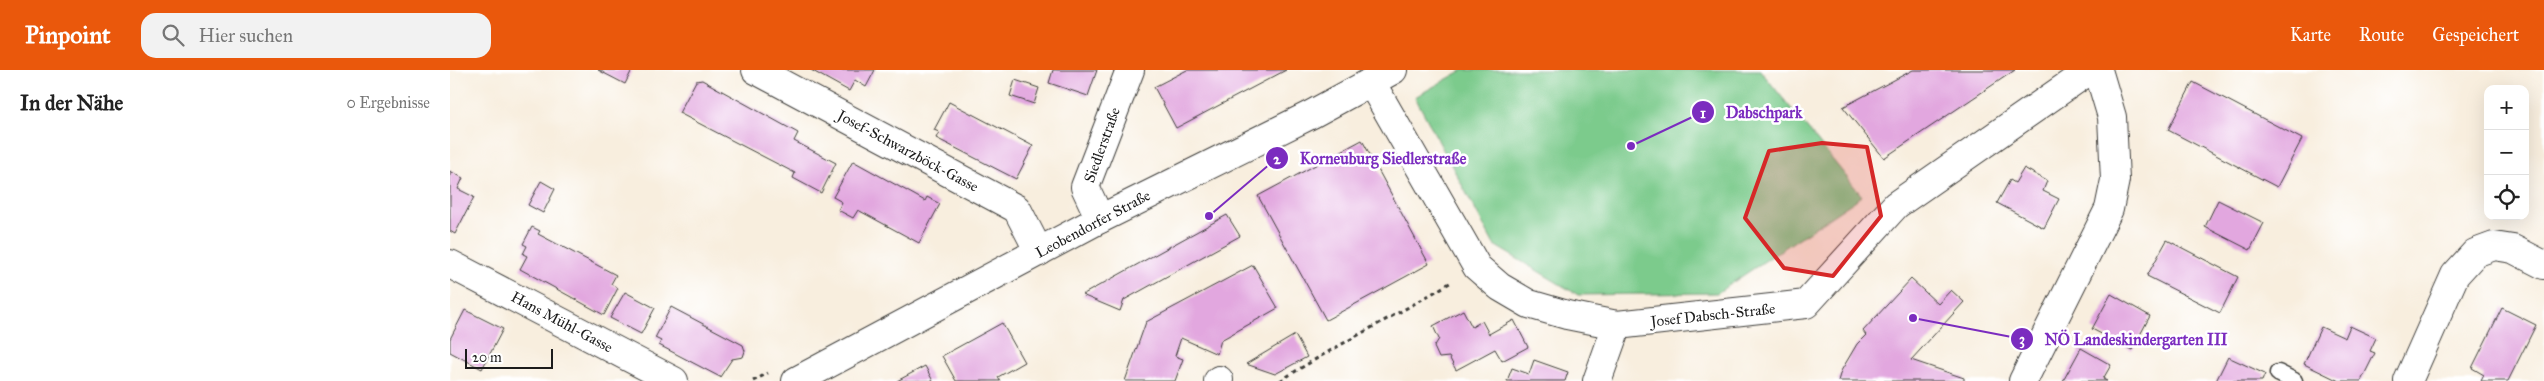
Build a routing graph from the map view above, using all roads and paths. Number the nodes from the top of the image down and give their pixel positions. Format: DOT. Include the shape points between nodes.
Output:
graph roads {
  1 [pos="756,70"];
  2 [pos="1130,70"];
  3 [pos="2090,70"];
  4 [pos="2098,70"];
  5 [pos="1382,76"];
  6 [pos="1100,219"];
  7 [pos="1039,252"];
  8 [pos="450,264"];
  9 [pos="2544,265"];
  10 [pos="1477,266"];
  11 [pos="1617,325"];
  12 [pos="2278,373"];
  13 [pos="674,381"];
  14 [pos="796,381"];
  15 [pos="1280,381"];
  16 [pos="1597,381"];
  17 [pos="2023,381"];
  18 [pos="2294,381"];
  19 [pos="2408,381"];
  1 -- 7 [label="street, Josef-Schwarzböck-Gasse" via="1016,208"];
  2 -- 6 [label="street, Siedlerstraße" via="1085,187"];
  3 -- 11 [label="street, Josef Dabsch-Straße" via="1896,205 1806,304"];
  4 -- 17 [label="street" via="2112,117 2115,180 2109,209"];
  5 -- 6 [label="street, Leobendorfer Straße"];
  5 -- 10 [label="street, Josef Dabsch-Straße"];
  6 -- 7 [label="street, Leobendorfer Straße"];
  7 -- 14 [label="street, Leobendorfer Straße"];
  8 -- 13 [label="street, Hans Mühl-Gasse"];
  9 -- 19 [label="street" via="2513,249 2494,246 2475,253 2455,275"];
  10 -- 11 [label="street, Josef Dabsch-Straße" via="1500,287 1528,304"];
  10 -- 15 [label="path"];
  11 -- 16 [label="street"];
  12 -- 18 [label="lane"];
}
